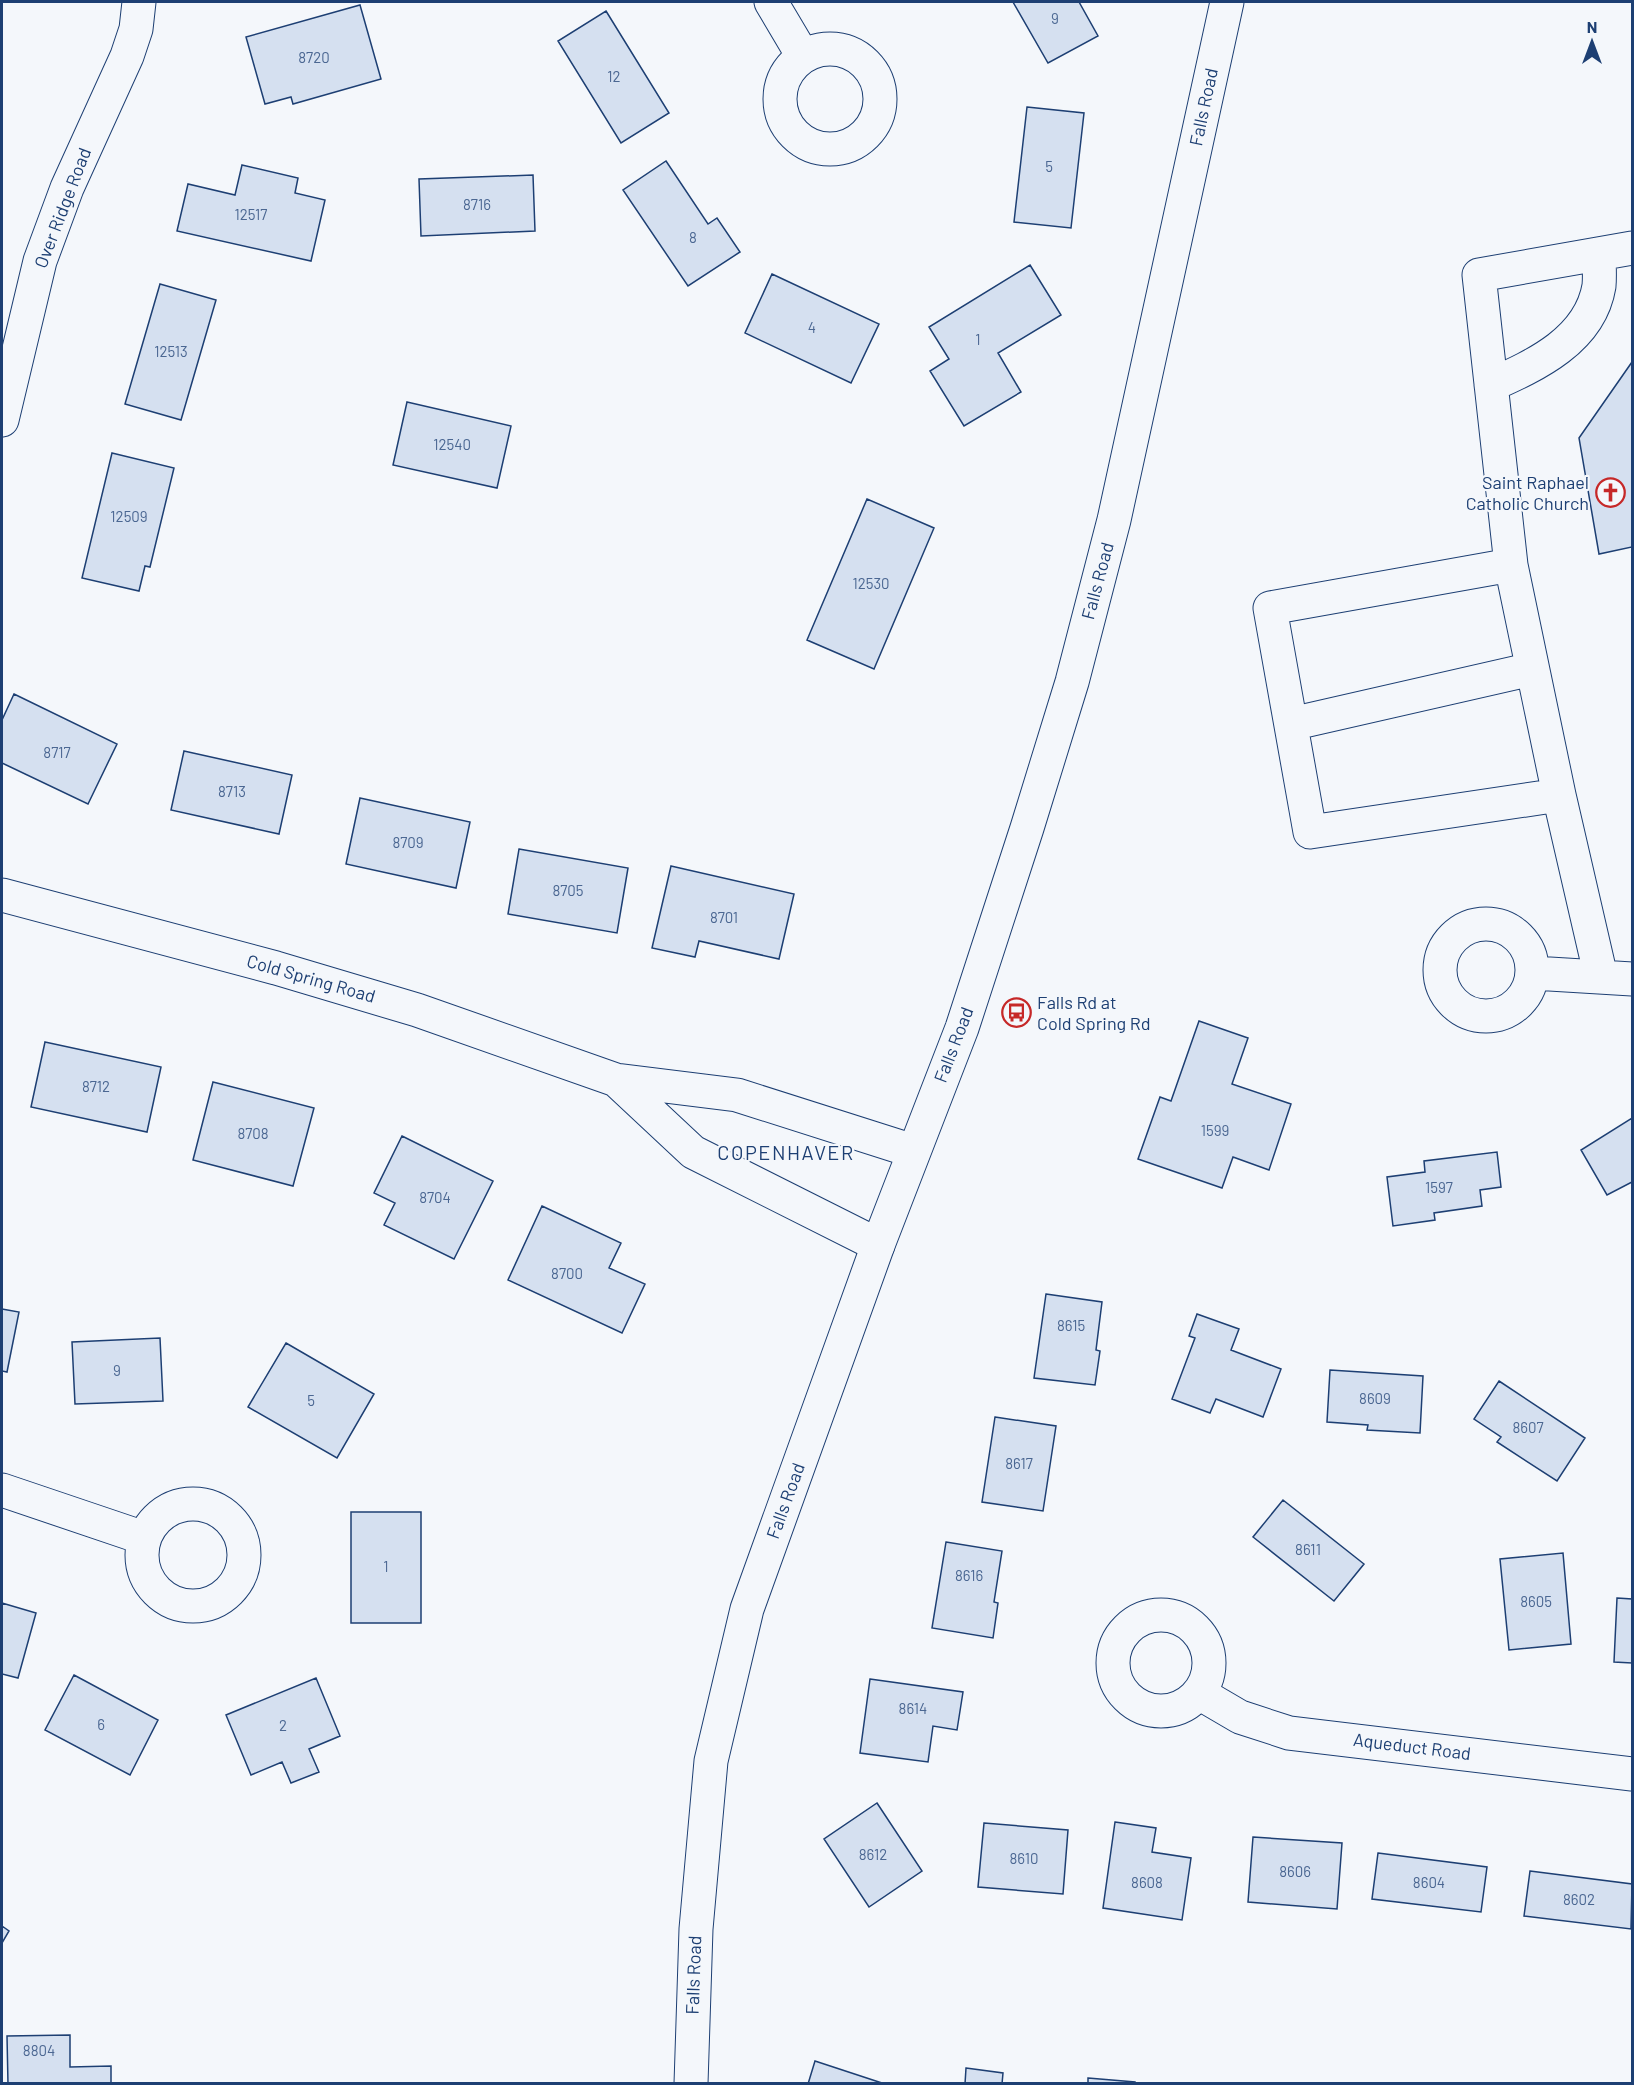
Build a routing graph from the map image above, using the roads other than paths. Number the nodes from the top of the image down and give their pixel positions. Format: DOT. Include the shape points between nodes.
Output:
graph roads {
  1 [pos="139,2"];
  2 [pos="771,2"];
  3 [pos="1227,2"];
  4 [pos="803,56"];
  5 [pos="1632,248"];
  6 [pos="1599,254"];
  7 [pos="1491,385"];
  8 [pos="2,420"];
  9 [pos="1511,565"];
  10 [pos="1532,669"];
  11 [pos="1291,724"];
  12 [pos="1558,795"];
  13 [pos="2,895"];
  14 [pos="1533,973"];
  15 [pos="1600,977"];
  16 [pos="1632,979"];
  17 [pos="616,1080"];
  18 [pos="913,1151"];
  19 [pos="878,1245"];
  20 [pos="2,1490"];
  21 [pos="144,1538"];
  22 [pos="1199,1693"];
  23 [pos="1632,1774"];
  24 [pos="691,2084"];
  1 -- 8 [label="street, Over Ridge Road" via="127,56 67,188 40,261"];
  2 -- 4 [label="street"];
  3 -- 18 [label="street, Falls Road" via="1114,520 1072,681 962,1028"];
  5 -- 6 [label="street"];
  6 -- 7 [label="street" via="1599,286 1588,319 1561,347 1528,369"];
  6 -- 7 [label="street" via="1479,275"];
  7 -- 9 [label="street"];
  9 -- 10 [label="street"];
  9 -- 11 [label="street" via="1270,608"];
  10 -- 11 [label="street"];
  10 -- 12 [label="street"];
  11 -- 12 [label="street" via="1311,832"];
  12 -- 15 [label="street"];
  13 -- 17 [label="street, Cold Spring Road" via="417,1010"];
  14 -- 15 [label="street"];
  15 -- 16 [label="street"];
  17 -- 18 [label="street, Cold Spring Road" via="737,1095"];
  17 -- 19 [label="street, Cold Spring Road" via="693,1152"];
  18 -- 19 [label="street, Falls Road"];
  19 -- 24 [label="street, Falls Road" via="747,1609 711,1761 696,1929"];
  20 -- 21 [label="street"];
  22 -- 23 [label="street, Aqueduct Road" via="1240,1718 1290,1733"];
}
